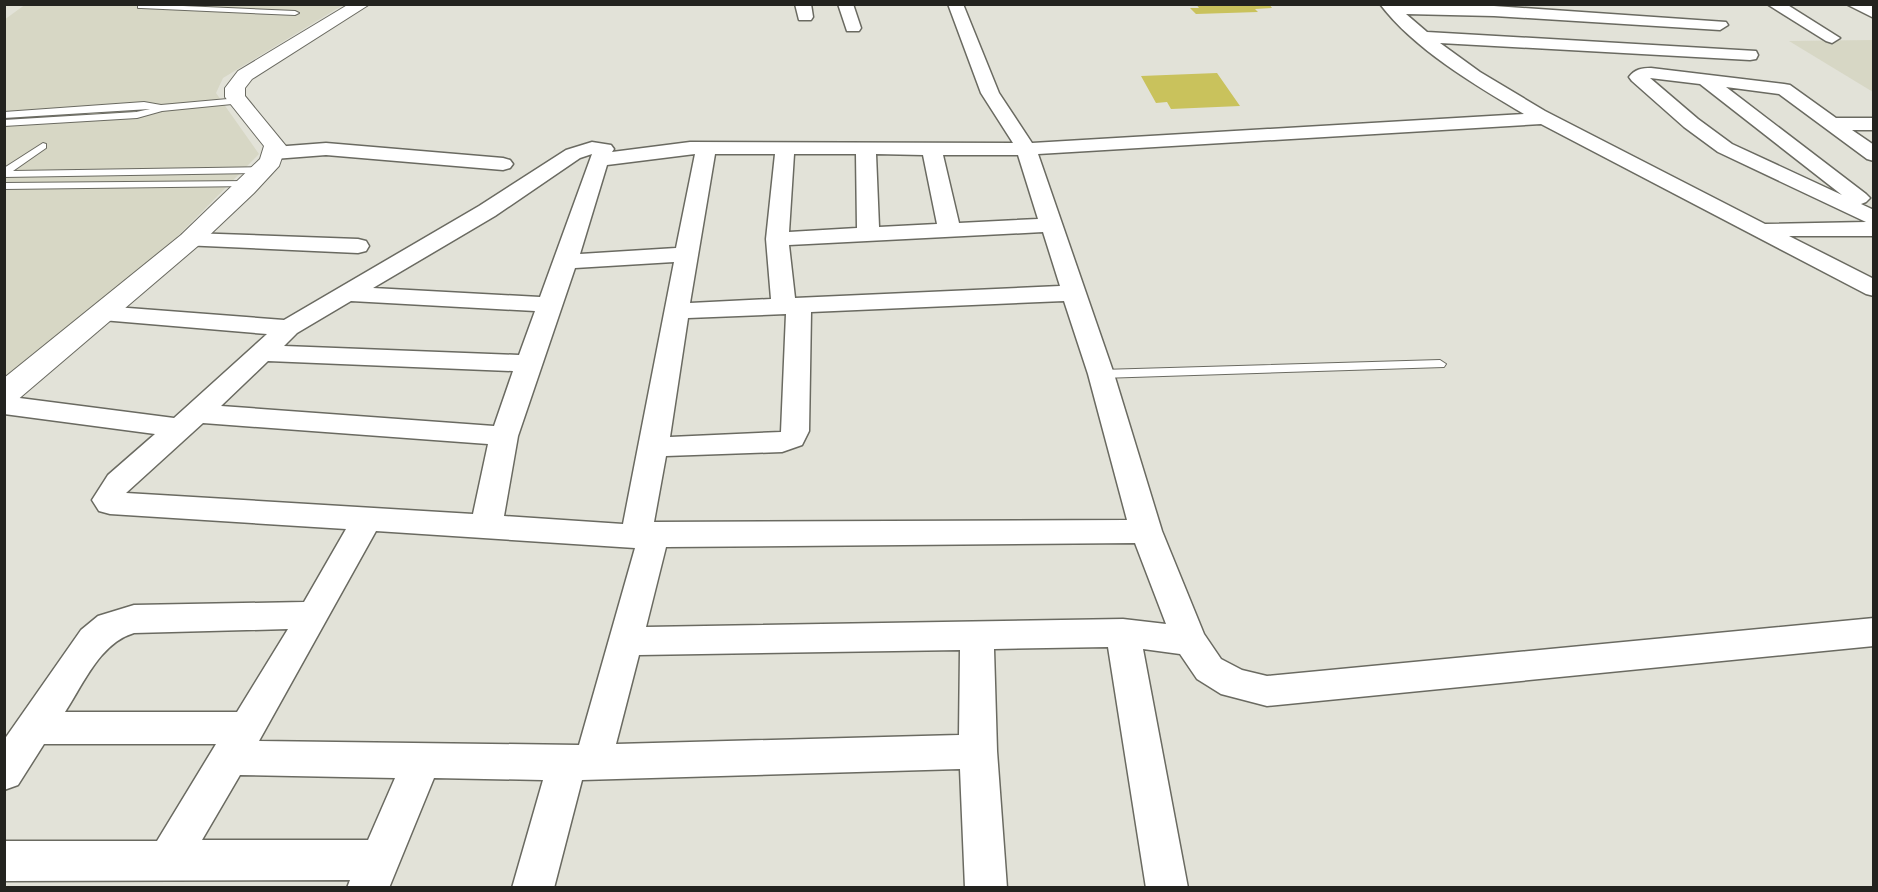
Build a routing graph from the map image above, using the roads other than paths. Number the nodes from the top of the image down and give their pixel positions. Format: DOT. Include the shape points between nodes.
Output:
graph roads {
  1 [pos="362,4"];
  2 [pos="845,4"];
  3 [pos="955,4"];
  4 [pos="1702,4"];
  5 [pos="1774,4"];
  6 [pos="1853,4"];
  7 [pos="141,6"];
  8 [pos="181,6"];
  9 [pos="1389,7"];
  10 [pos="296,13"];
  11 [pos="1874,13"];
  12 [pos="1720,25"];
  13 [pos="853,28"];
  14 [pos="1421,37"];
  15 [pos="1832,38"];
  16 [pos="1750,55"];
  17 [pos="1769,75"];
  18 [pos="1704,79"];
  19 [pos="239,101"];
  20 [pos="161,108"];
  21 [pos="4,114"];
  22 [pos="1544,118"];
  23 [pos="4,123"];
  24 [pos="1829,124"];
  25 [pos="1874,124"];
  26 [pos="43,146"];
  27 [pos="706,148"];
  28 [pos="785,148"];
  29 [pos="866,149"];
  30 [pos="1026,149"];
  31 [pos="932,150"];
  32 [pos="1874,155"];
  33 [pos="599,160"];
  34 [pos="503,164"];
  35 [pos="263,169"];
  36 [pos="4,173"];
  37 [pos="4,186"];
  38 [pos="1874,210"];
  39 [pos="1874,218"];
  40 [pos="1050,225"];
  41 [pos="949,229"];
  42 [pos="1760,230"];
  43 [pos="1874,230"];
  44 [pos="868,234"];
  45 [pos="777,239"];
  46 [pos="190,240"];
  47 [pos="358,246"];
  48 [pos="685,254"];
  49 [pos="566,262"];
  50 [pos="1874,289"];
  51 [pos="1073,293"];
  52 [pos="350,294"];
  53 [pos="549,305"];
  54 [pos="792,307"];
  55 [pos="676,311"];
  56 [pos="102,313"];
  57 [pos="288,328"];
  58 [pos="262,353"];
  59 [pos="528,364"];
  60 [pos="1440,364"];
  61 [pos="1101,374"];
  62 [pos="4,395"];
  63 [pos="4,405"];
  64 [pos="188,421"];
  65 [pos="504,436"];
  66 [pos="655,447"];
  67 [pos="367,519"];
  68 [pos="486,528"];
  69 [pos="1146,531"];
  70 [pos="645,535"];
  71 [pos="314,615"];
  72 [pos="1874,632"];
  73 [pos="1124,633"];
  74 [pos="977,635"];
  75 [pos="625,641"];
  76 [pos="1190,641"];
  77 [pos="36,728"];
  78 [pos="238,743"];
  79 [pos="978,751"];
  80 [pos="422,760"];
  81 [pos="580,762"];
  82 [pos="4,773"];
  83 [pos="169,860"];
  84 [pos="4,861"];
  85 [pos="374,874"];
  86 [pos="532,888"];
  87 [pos="986,888"];
  88 [pos="1167,888"];
  1 -- 19 [label="street" via="245,75 235,88"];
  2 -- 13 [label="street"];
  3 -- 30 [label="street" via="990,93"];
  4 -- 12 [label="street"];
  5 -- 15 [label="street"];
  6 -- 11 [label="street"];
  7 -- 8 [label="lane"];
  8 -- 10 [label="lane"];
  9 -- 12 [label="street"];
  9 -- 14 [label="street"];
  12 -- 16 [label="street"];
  14 -- 16 [label="street"];
  14 -- 22 [label="street" via="1462,69"];
  16 -- 17 [label="street"];
  18 -- 24 [label="street" via="1784,89"];
  18 -- 38 [label="street"];
  18 -- 39 [label="street" via="1651,73 1638,77 1725,148"];
  19 -- 20 [label="lane"];
  19 -- 35 [label="street" via="275,146"];
  20 -- 21 [label="lane" via="144,105"];
  20 -- 23 [label="lane" via="137,115"];
  22 -- 30 [label="street"];
  22 -- 42 [label="street"];
  24 -- 25 [label="street"];
  24 -- 32 [label="street"];
  26 -- 36 [label="lane"];
  27 -- 28 [label="street"];
  27 -- 33 [label="street"];
  27 -- 48 [label="street"];
  28 -- 29 [label="street"];
  28 -- 45 [label="street"];
  29 -- 31 [label="street"];
  29 -- 44 [label="street"];
  30 -- 31 [label="street"];
  30 -- 40 [label="street"];
  31 -- 41 [label="street"];
  33 -- 49 [label="street"];
  33 -- 52 [label="street" via="604,148 573,154"];
  34 -- 35 [label="street" via="326,149"];
  35 -- 36 [label="lane"];
  35 -- 37 [label="lane"];
  35 -- 46 [label="street"];
  40 -- 41 [label="street"];
  40 -- 51 [label="street"];
  41 -- 44 [label="street"];
  42 -- 43 [label="street"];
  42 -- 50 [label="street"];
  44 -- 45 [label="street"];
  45 -- 54 [label="street"];
  46 -- 47 [label="street"];
  46 -- 56 [label="street"];
  48 -- 49 [label="street"];
  48 -- 55 [label="street"];
  49 -- 53 [label="street"];
  51 -- 54 [label="street"];
  51 -- 61 [label="street"];
  52 -- 53 [label="street"];
  52 -- 57 [label="street"];
  53 -- 59 [label="street"];
  54 -- 55 [label="street"];
  54 -- 66 [label="street" via="792,438 782,442"];
  55 -- 66 [label="street"];
  56 -- 57 [label="street"];
  56 -- 62 [label="street"];
  57 -- 58 [label="street"];
  58 -- 59 [label="street"];
  58 -- 64 [label="street"];
  59 -- 65 [label="street"];
  60 -- 61 [label="lane"];
  61 -- 69 [label="street"];
  63 -- 64 [label="street"];
  64 -- 65 [label="street"];
  64 -- 67 [label="street" via="118,482 107,500 110,503"];
  65 -- 68 [label="street"];
  66 -- 70 [label="street"];
  67 -- 68 [label="street"];
  67 -- 71 [label="street"];
  68 -- 70 [label="street"];
  69 -- 70 [label="street"];
  69 -- 76 [label="street"];
  70 -- 75 [label="street"];
  71 -- 77 [label="street" via="118,622 93,640"];
  71 -- 78 [label="street"];
  72 -- 76 [label="street" via="1267,691 1234,683 1209,669"];
  73 -- 74 [label="street"];
  73 -- 76 [label="street"];
  73 -- 88 [label="street"];
  74 -- 75 [label="street"];
  74 -- 79 [label="street"];
  75 -- 81 [label="street"];
  77 -- 78 [label="street"];
  77 -- 82 [label="street"];
  78 -- 80 [label="street"];
  78 -- 83 [label="street"];
  79 -- 81 [label="street"];
  79 -- 87 [label="street"];
  80 -- 81 [label="street"];
  80 -- 85 [label="street"];
  81 -- 86 [label="street"];
  83 -- 84 [label="street"];
  83 -- 85 [label="street"];
}
